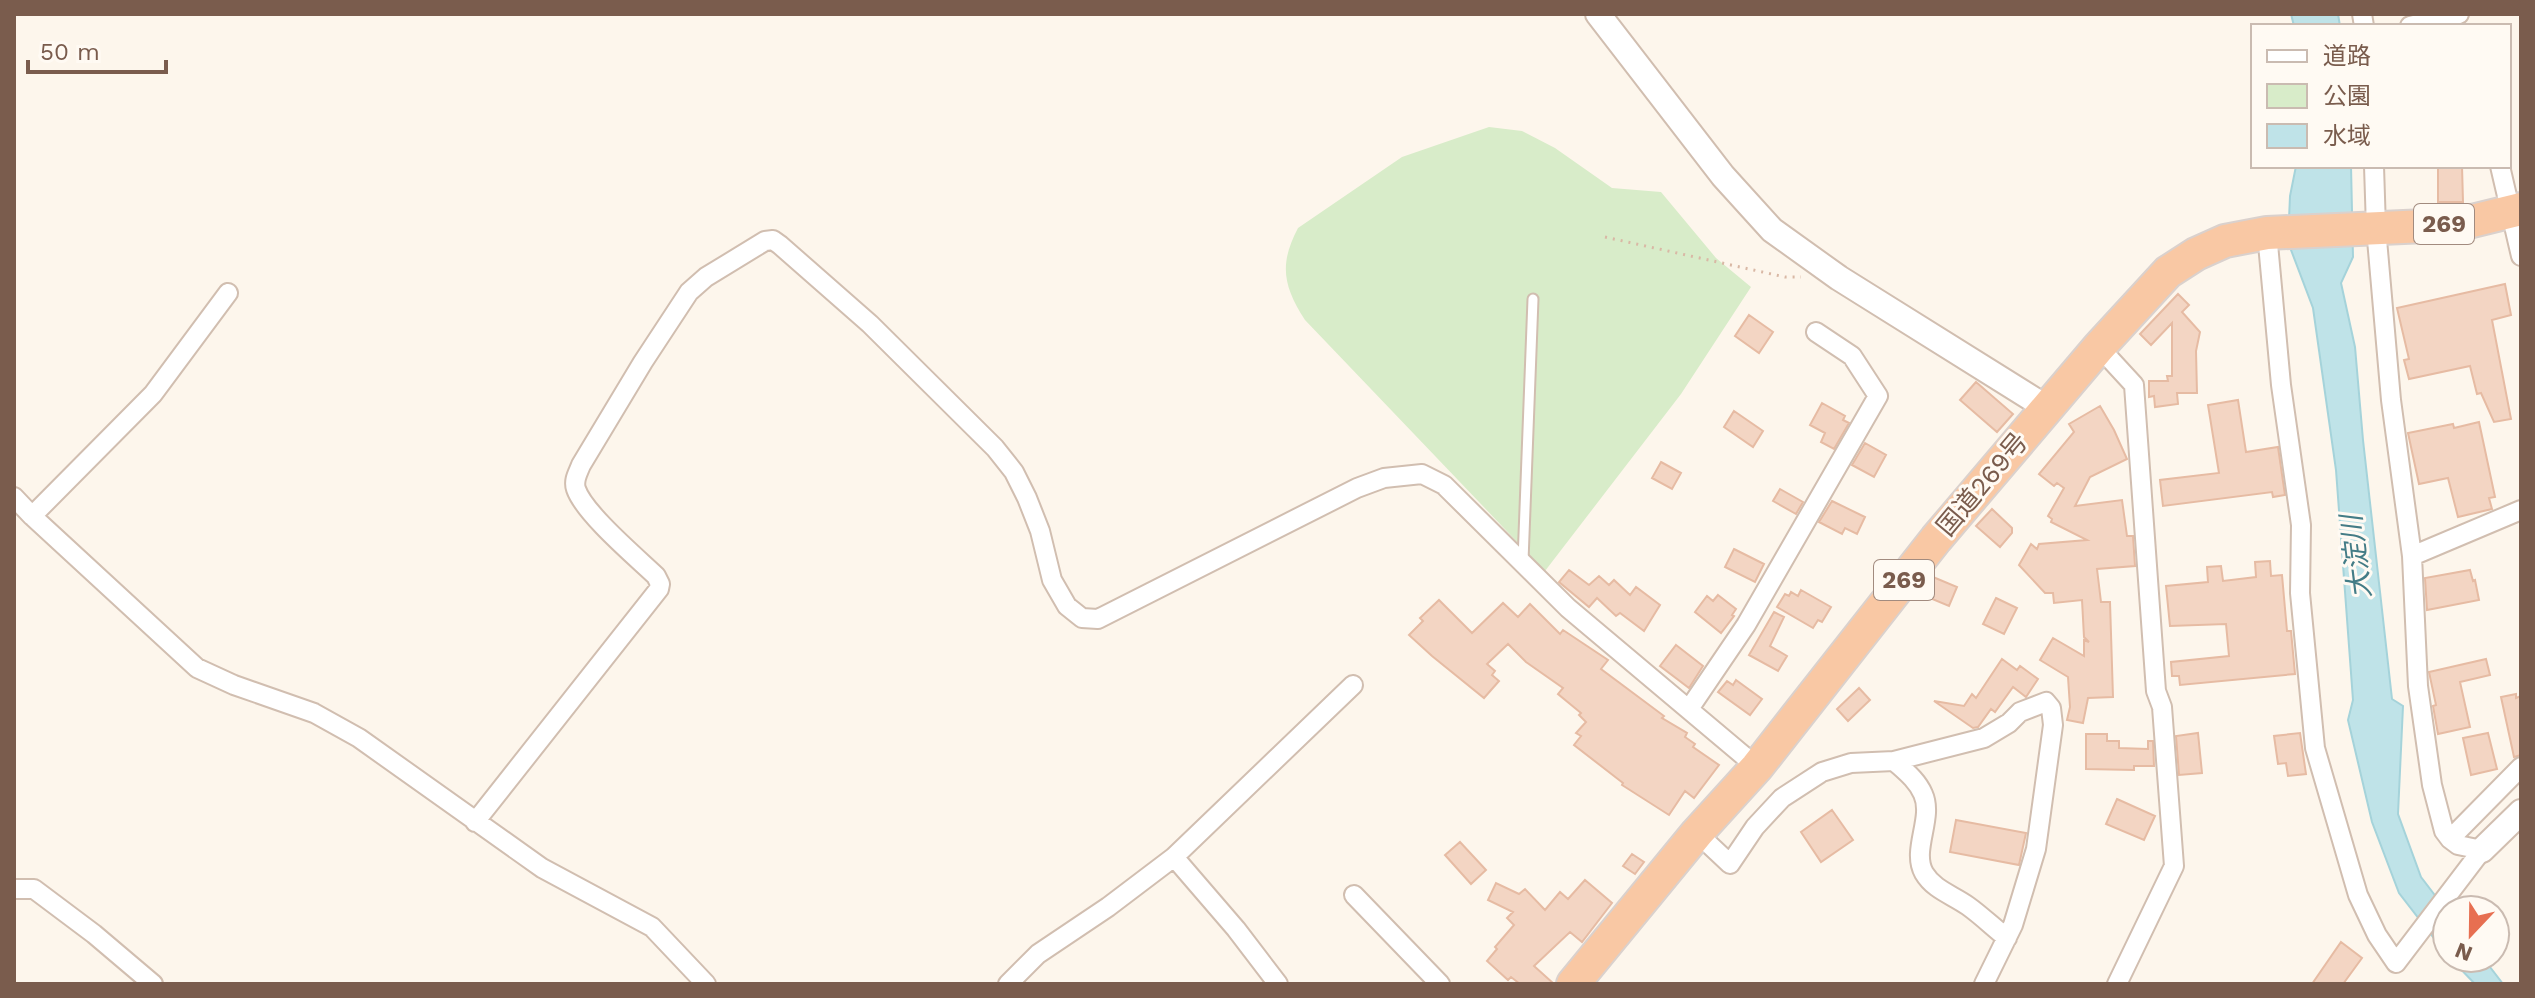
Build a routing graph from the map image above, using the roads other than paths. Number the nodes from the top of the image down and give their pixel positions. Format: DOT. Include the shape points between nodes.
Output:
graph roads {
  1 [pos="1598,14"];
  2 [pos="2459,14"];
  3 [pos="2418,24"];
  4 [pos="2374,168"];
  5 [pos="2501,168"];
  6 [pos="2515,211"];
  7 [pos="2371,228"];
  8 [pos="2271,232"];
  9 [pos="2521,256"];
  10 [pos="228,293"];
  11 [pos="1533,299"];
  12 [pos="1816,332"];
  13 [pos="2099,347"];
  14 [pos="2047,408"];
  15 [pos="14,497"];
  16 [pos="2521,510"];
  17 [pos="32,516"];
  18 [pos="2412,556"];
  19 [pos="1523,564"];
  20 [pos="1353,685"];
  21 [pos="1689,709"];
  22 [pos="1894,761"];
  23 [pos="1757,767"];
  24 [pos="2521,767"];
  25 [pos="2521,812"];
  26 [pos="475,822"];
  27 [pos="1697,833"];
  28 [pos="2450,839"];
  29 [pos="2478,855"];
  30 [pos="1174,857"];
  31 [pos="14,889"];
  32 [pos="1354,895"];
  33 [pos="2007,938"];
  34 [pos="153,984"];
  35 [pos="706,984"];
  36 [pos="1008,984"];
  37 [pos="1278,984"];
  38 [pos="1440,984"];
  39 [pos="1573,984"];
  40 [pos="1984,984"];
  41 [pos="2117,984"];
  1 -- 14 [label="street" via="1723,176 1772,230"];
  2 -- 3 [label="street"];
  4 -- 7 [label="street"];
  5 -- 6 [label="street"];
  6 -- 7 [label="highway, 国道269号 / 269" via="2468,222"];
  6 -- 9 [label="street"];
  7 -- 8 [label="highway, 国道269号 / 269"];
  7 -- 18 [label="street"];
  8 -- 13 [label="highway, 国道269号 / 269" via="2225,241 2168,272"];
  8 -- 29 [label="street" via="2281,385 2301,525 2300,593 2315,748 2358,895 2396,963"];
  10 -- 17 [label="street" via="153,394"];
  11 -- 19 [label="lane"];
  12 -- 21 [label="street" via="1852,356 1878,396 1753,613"];
  13 -- 14 [label="highway, 国道269号 / 269"];
  13 -- 41 [label="street" via="2134,385 2174,866"];
  14 -- 23 [label="highway, 国道269号 / 269" via="1936,539"];
  15 -- 17 [label="street"];
  16 -- 18 [label="street"];
  17 -- 26 [label="street" via="197,668 326,719"];
  18 -- 28 [label="street" via="2418,686 2430,771"];
  19 -- 21 [label="street"];
  19 -- 26 [label="street" via="1444,485 1422,474 1384,478 1098,619 1082,618 1067,606 1052,580 1027,498 995,448 870,324 780,245 765,241 689,292 581,465 575,487 584,504 656,576 659,589"];
  20 -- 30 [label="street"];
  21 -- 23 [label="street"];
  22 -- 27 [label="street" via="1851,763 1822,772 1782,798 1730,864"];
  22 -- 33 [label="street" via="1914,780 1927,809 1923,871"];
  22 -- 33 [label="street" via="1984,738 2020,712 2046,702 2051,708 2036,849"];
  23 -- 27 [label="highway, 国道269号 / 269"];
  24 -- 28 [label="street"];
  25 -- 29 [label="street"];
  26 -- 35 [label="street" via="542,868 652,927"];
  27 -- 39 [label="highway, 国道269号 / 269"];
  28 -- 29 [label="street"];
  30 -- 36 [label="street" via="1038,954"];
  30 -- 37 [label="street"];
  31 -- 34 [label="street" via="34,889"];
  32 -- 38 [label="street"];
  33 -- 40 [label="street"];
}
